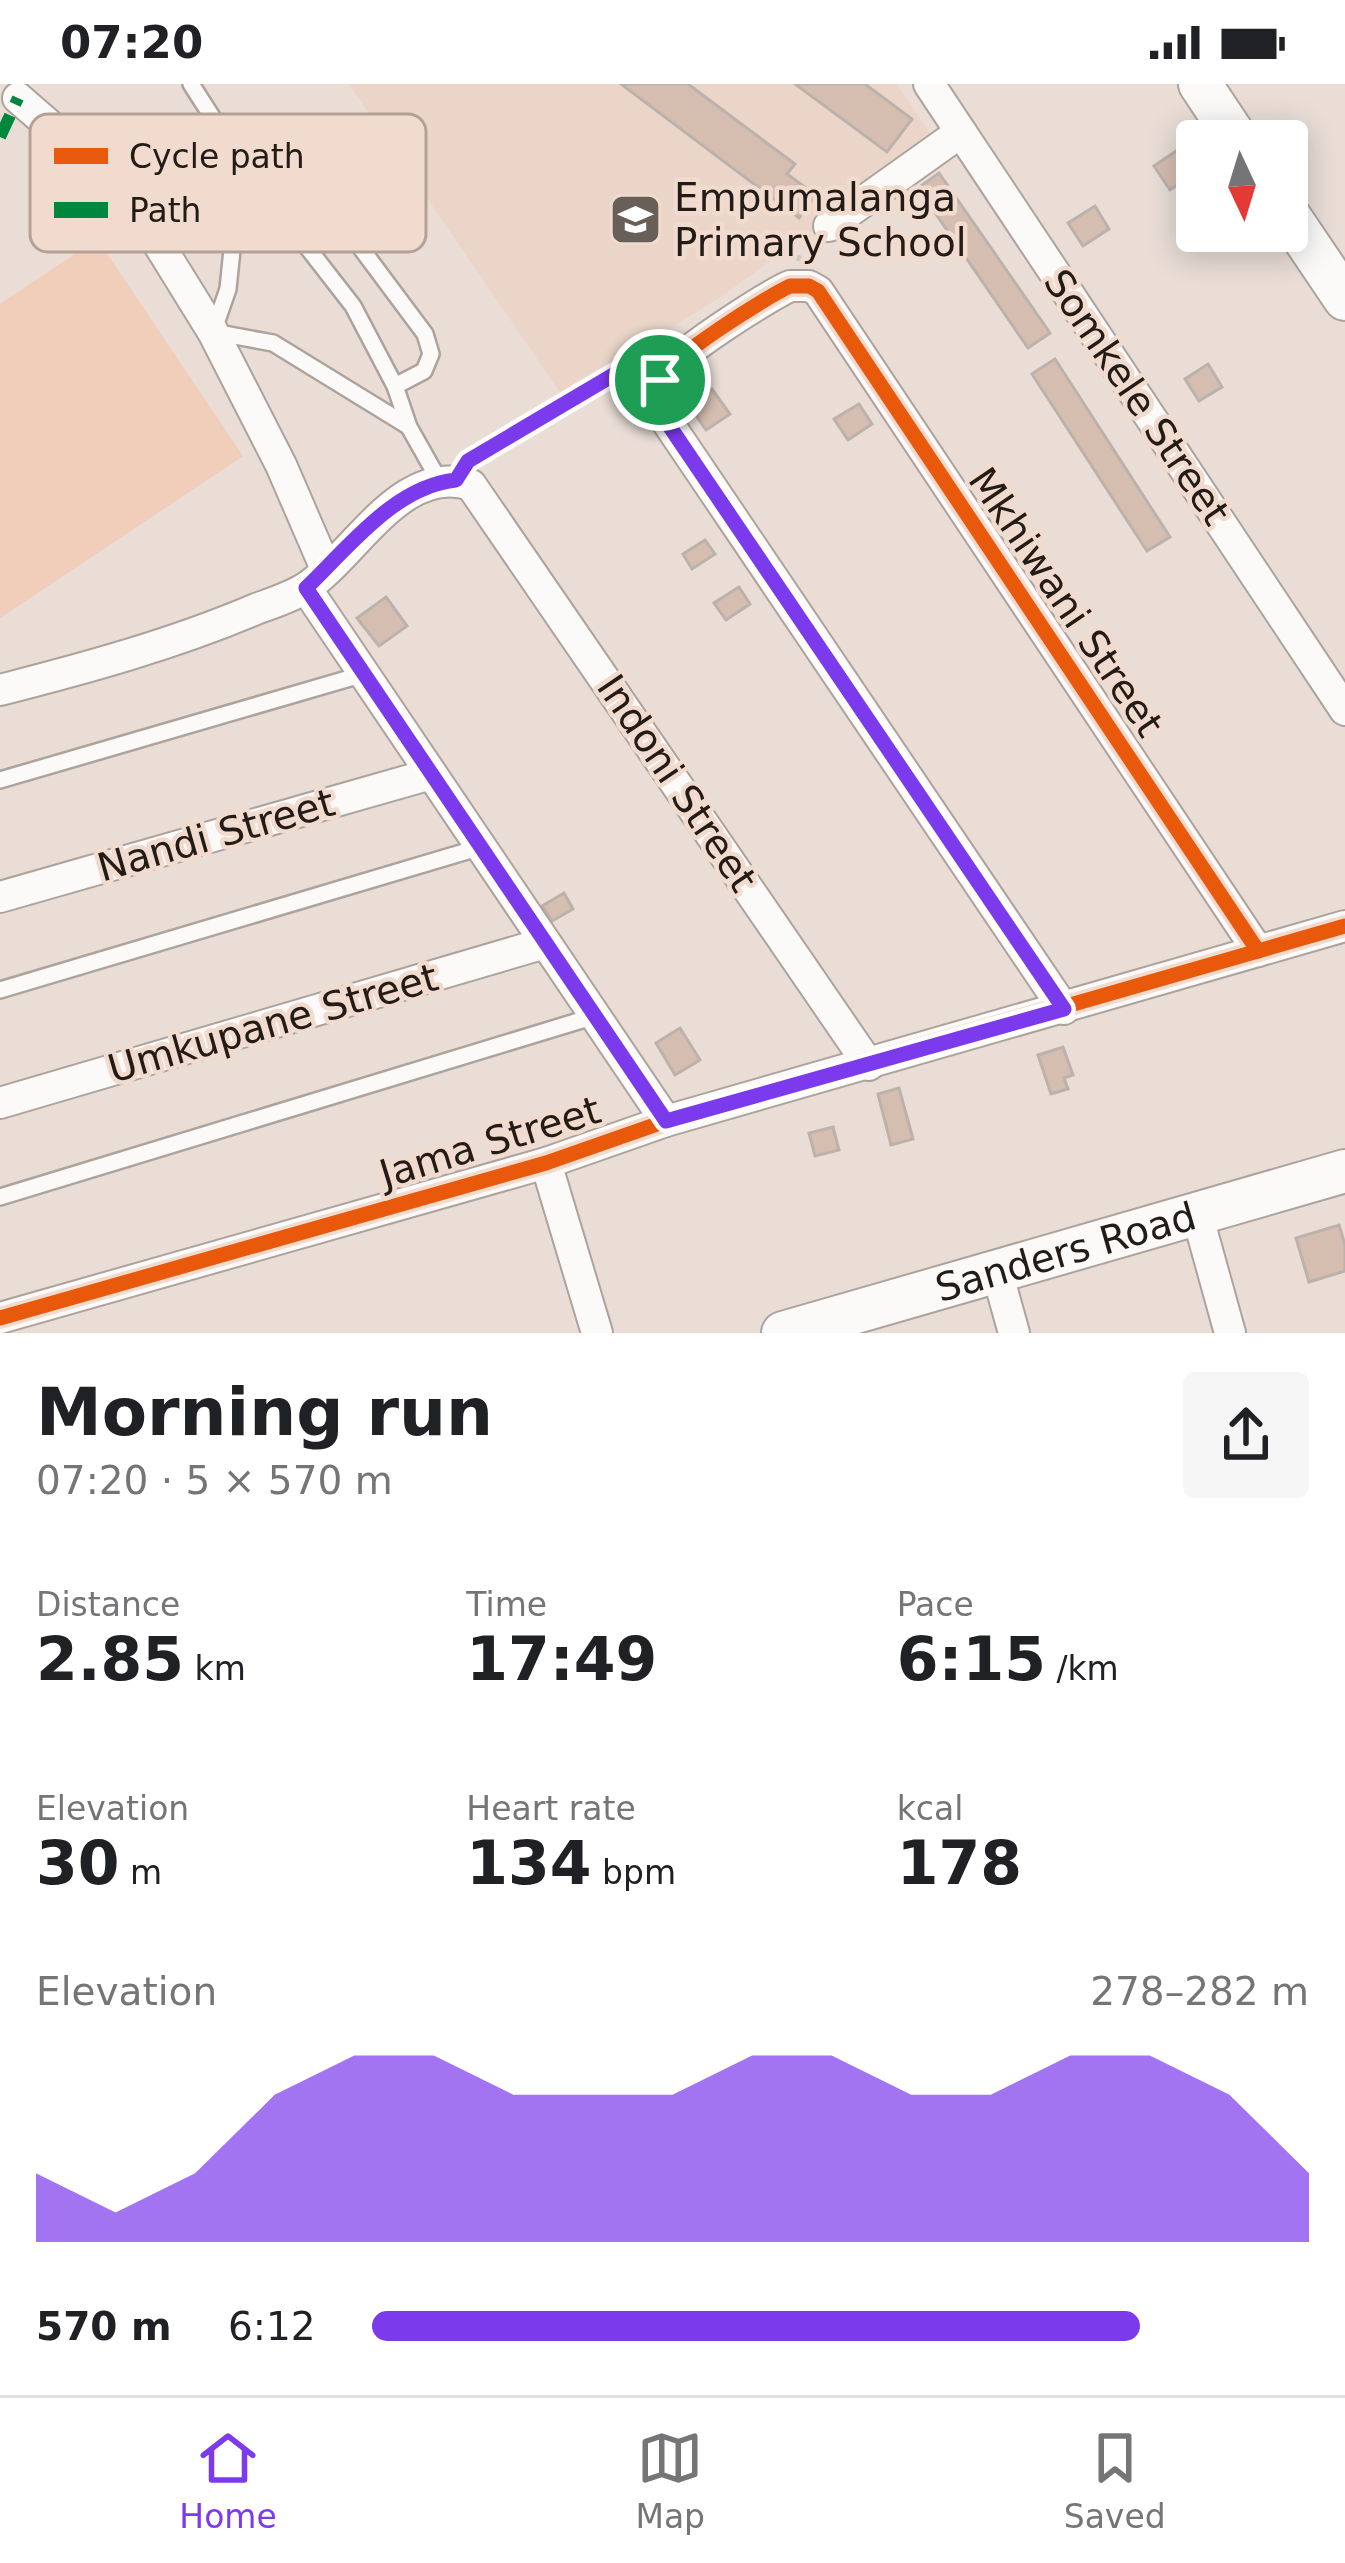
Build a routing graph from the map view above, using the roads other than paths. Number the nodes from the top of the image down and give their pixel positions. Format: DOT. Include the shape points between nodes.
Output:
graph roads {
  1 [pos="191,84"];
  2 [pos="929,84"];
  3 [pos="1200,84"];
  4 [pos="19,93"];
  5 [pos="42,114"];
  6 [pos="210,114"];
  7 [pos="1224,120"];
  8 [pos="961,133"];
  9 [pos="829,226"];
  10 [pos="1308,244"];
  11 [pos="161,252"];
  12 [pos="232,252"];
  13 [pos="311,252"];
  14 [pos="363,252"];
  15 [pos="1345,299"];
  16 [pos="213,332"];
  17 [pos="394,386"];
  18 [pos="409,427"];
  19 [pos="448,481"];
  20 [pos="316,579"];
  21 [pos="364,674"];
  22 [pos="0,691"];
  23 [pos="1345,710"];
  24 [pos="431,774"];
  25 [pos="0,780"];
  26 [pos="481,847"];
  27 [pos="0,897"];
  28 [pos="1345,926"];
  29 [pos="545,943"];
  30 [pos="1258,951"];
  31 [pos="0,990"];
  32 [pos="1064,1009"];
  33 [pos="595,1016"];
  34 [pos="868,1065"];
  35 [pos="0,1103"];
  36 [pos="666,1121"];
  37 [pos="546,1163"];
  38 [pos="1345,1171"];
  39 [pos="0,1197"];
  40 [pos="1196,1214"];
  41 [pos="997,1272"];
  42 [pos="0,1318"];
  43 [pos="801,1331"];
  44 [pos="597,1333"];
  45 [pos="1014,1333"];
  46 [pos="1230,1333"];
  1 -- 6 [label="lane"];
  2 -- 8 [label="street, Somkele Street"];
  3 -- 7 [label="street"];
  4 -- 5 [label="street"];
  8 -- 9 [label="street"];
  8 -- 23 [label="street, Somkele Street"];
  10 -- 15 [label="street"];
  11 -- 16 [label="street"];
  12 -- 16 [label="lane"];
  13 -- 17 [label="lane" via="353,306"];
  14 -- 17 [label="lane" via="431,354 424,370"];
  16 -- 18 [label="lane" via="272,344"];
  16 -- 20 [label="street" via="281,465"];
  17 -- 18 [label="lane"];
  18 -- 19 [label="lane"];
  19 -- 20 [label="street" via="410,494"];
  19 -- 34 [label="street, Indoni Street" via="471,485 485,502"];
  20 -- 21 [label="street"];
  20 -- 22 [label="street" via="232,620"];
  21 -- 24 [label="street"];
  21 -- 25 [label="lane"];
  24 -- 26 [label="street"];
  24 -- 27 [label="street, Nandi Street"];
  26 -- 29 [label="street"];
  26 -- 31 [label="lane"];
  28 -- 30 [label="street, Jama Street"];
  29 -- 33 [label="street"];
  29 -- 35 [label="street, Umkupane Street"];
  30 -- 32 [label="street, Jama Street"];
  30 -- 32 [label="street, Mkhiwani Street" via="804,288 667,369 658,393 668,424"];
  32 -- 34 [label="street, Jama Street"];
  33 -- 36 [label="street"];
  33 -- 39 [label="lane"];
  34 -- 36 [label="street, Jama Street"];
  36 -- 37 [label="street, Jama Street"];
  37 -- 42 [label="street, Jama Street"];
  37 -- 44 [label="street"];
  38 -- 40 [label="street, Sanders Road"];
  40 -- 41 [label="street, Sanders Road"];
  40 -- 46 [label="street"];
  41 -- 43 [label="street, Sanders Road"];
  41 -- 45 [label="street"];
}
